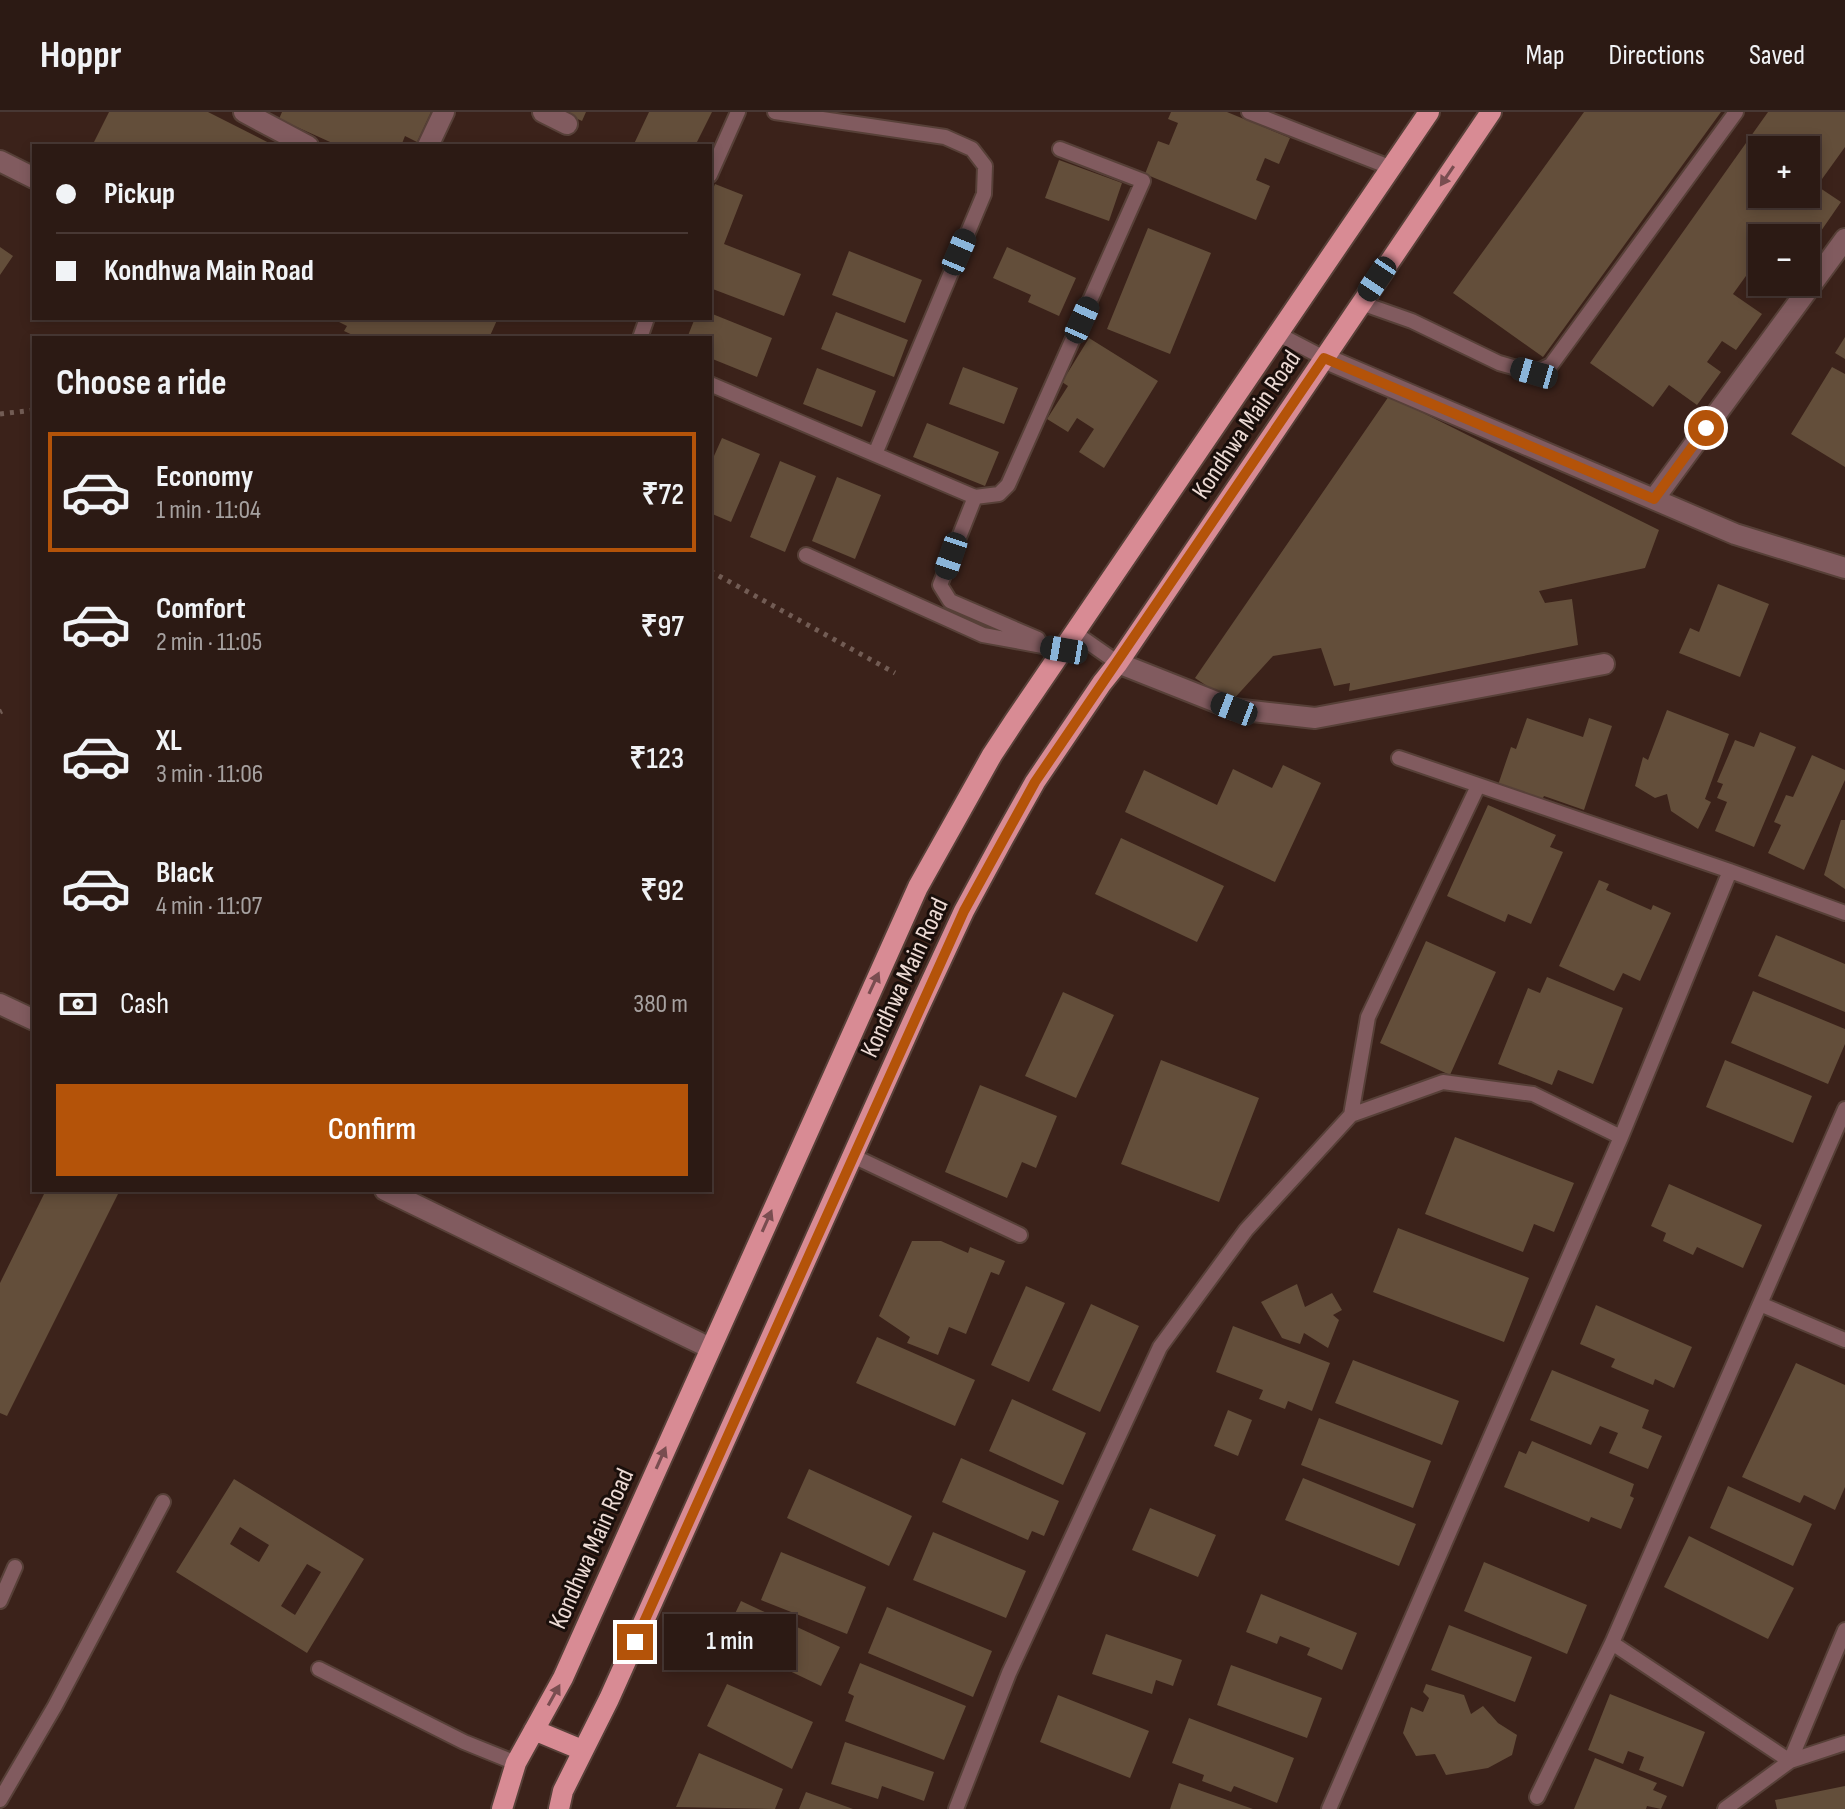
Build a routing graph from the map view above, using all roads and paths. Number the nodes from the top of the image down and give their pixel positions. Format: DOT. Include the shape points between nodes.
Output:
graph roads {
  1 [pos="444,112"];
  2 [pos="543,112"];
  3 [pos="738,112"];
  4 [pos="775,112"];
  5 [pos="1249,112"];
  6 [pos="1429,112"];
  7 [pos="1491,112"];
  8 [pos="1736,112"];
  9 [pos="251,113"];
  10 [pos="567,124"];
  11 [pos="305,144"];
  12 [pos="429,144"];
  13 [pos="1060,149"];
  14 [pos="0,161"];
  15 [pos="1392,168"];
  16 [pos="712,170"];
  17 [pos="32,177"];
  18 [pos="1845,239"];
  19 [pos="1361,303"];
  20 [pos="1278,334"];
  21 [pos="1324,358"];
  22 [pos="712,385"];
  23 [pos="32,410"];
  24 [pos="0,414"];
  25 [pos="875,454"];
  26 [pos="975,497"];
  27 [pos="1654,499"];
  28 [pos="806,555"];
  29 [pos="1845,568"];
  30 [pos="712,572"];
  31 [pos="1070,642"];
  32 [pos="1118,663"];
  33 [pos="1604,664"];
  34 [pos="895,673"];
  35 [pos="1399,758"];
  36 [pos="1478,786"];
  37 [pos="1730,871"];
  38 [pos="1845,913"];
  39 [pos="0,1004"];
  40 [pos="32,1019"];
  41 [pos="1845,1109"];
  42 [pos="1351,1115"];
  43 [pos="1621,1137"];
  44 [pos="853,1156"];
  45 [pos="389,1192"];
  46 [pos="1020,1235"];
  47 [pos="1760,1304"];
  48 [pos="1845,1340"];
  49 [pos="710,1348"];
  50 [pos="163,1502"];
  51 [pos="15,1567"];
  52 [pos="0,1601"];
  53 [pos="1845,1630"];
  54 [pos="1612,1643"];
  55 [pos="319,1669"];
  56 [pos="534,1730"];
  57 [pos="1845,1743"];
  58 [pos="582,1750"];
  59 [pos="1790,1761"];
  60 [pos="516,1763"];
  61 [pos="1537,1797"];
  62 [pos="0,1800"];
  63 [pos="502,1809"];
  64 [pos="559,1809"];
  65 [pos="956,1809"];
  66 [pos="1329,1809"];
  67 [pos="1725,1809"];
  1 -- 12 [label="street"];
  2 -- 10 [label="street"];
  3 -- 16 [label="lane"];
  4 -- 25 [label="lane" via="945,137 972,149 985,166 984,194"];
  5 -- 15 [label="lane"];
  6 -- 15 [label="main road, Kondhwa Main Road"];
  7 -- 19 [label="main road, Kondhwa Main Road, one-way"];
  8 -- 19 [label="lane" via="1551,365 1534,373 1499,363"];
  9 -- 11 [label="street"];
  13 -- 26 [label="lane" via="1143,181 1008,485 999,494"];
  14 -- 17 [label="street"];
  15 -- 20 [label="main road, Kondhwa Main Road"];
  18 -- 27 [label="street"];
  19 -- 21 [label="main road, Kondhwa Main Road"];
  20 -- 21 [label="lane"];
  20 -- 31 [label="main road, Kondhwa Main Road"];
  21 -- 27 [label="street"];
  21 -- 32 [label="main road, Kondhwa Main Road"];
  22 -- 25 [label="lane"];
  23 -- 24 [label="path"];
  25 -- 26 [label="lane"];
  26 -- 31 [label="lane" via="940,585 950,601"];
  27 -- 29 [label="street" via="1735,534"];
  28 -- 31 [label="lane" via="983,635"];
  30 -- 34 [label="path"];
  31 -- 32 [label="lane"];
  49 -- 31 [label="main road, Kondhwa Main Road, one-way" via="918,887 992,755"];
  32 -- 33 [label="street" via="1234,709 1315,718"];
  32 -- 44 [label="main road, Kondhwa Main Road" via="1035,782 964,911"];
  35 -- 36 [label="lane"];
  36 -- 37 [label="lane"];
  36 -- 42 [label="lane" via="1368,1017"];
  37 -- 38 [label="lane"];
  37 -- 43 [label="lane"];
  39 -- 40 [label="street"];
  41 -- 47 [label="lane"];
  42 -- 43 [label="lane" via="1443,1082 1533,1094"];
  42 -- 65 [label="lane" via="1246,1230 1160,1347 1009,1673"];
  43 -- 66 [label="lane"];
  44 -- 46 [label="lane"];
  44 -- 58 [label="main road, Kondhwa Main Road"];
  45 -- 49 [label="street"];
  47 -- 48 [label="lane"];
  47 -- 54 [label="lane"];
  56 -- 49 [label="main road, Kondhwa Main Road, one-way" via="563,1678"];
  50 -- 62 [label="lane"];
  51 -- 52 [label="lane"];
  53 -- 59 [label="lane"];
  54 -- 59 [label="lane"];
  54 -- 61 [label="lane"];
  55 -- 60 [label="lane"];
  56 -- 58 [label="main road"];
  56 -- 60 [label="main road, Kondhwa Main Road"];
  57 -- 59 [label="lane"];
  58 -- 64 [label="main road, Kondhwa Main Road"];
  59 -- 67 [label="lane"];
  60 -- 63 [label="main road, Kondhwa Main Road"];
}
